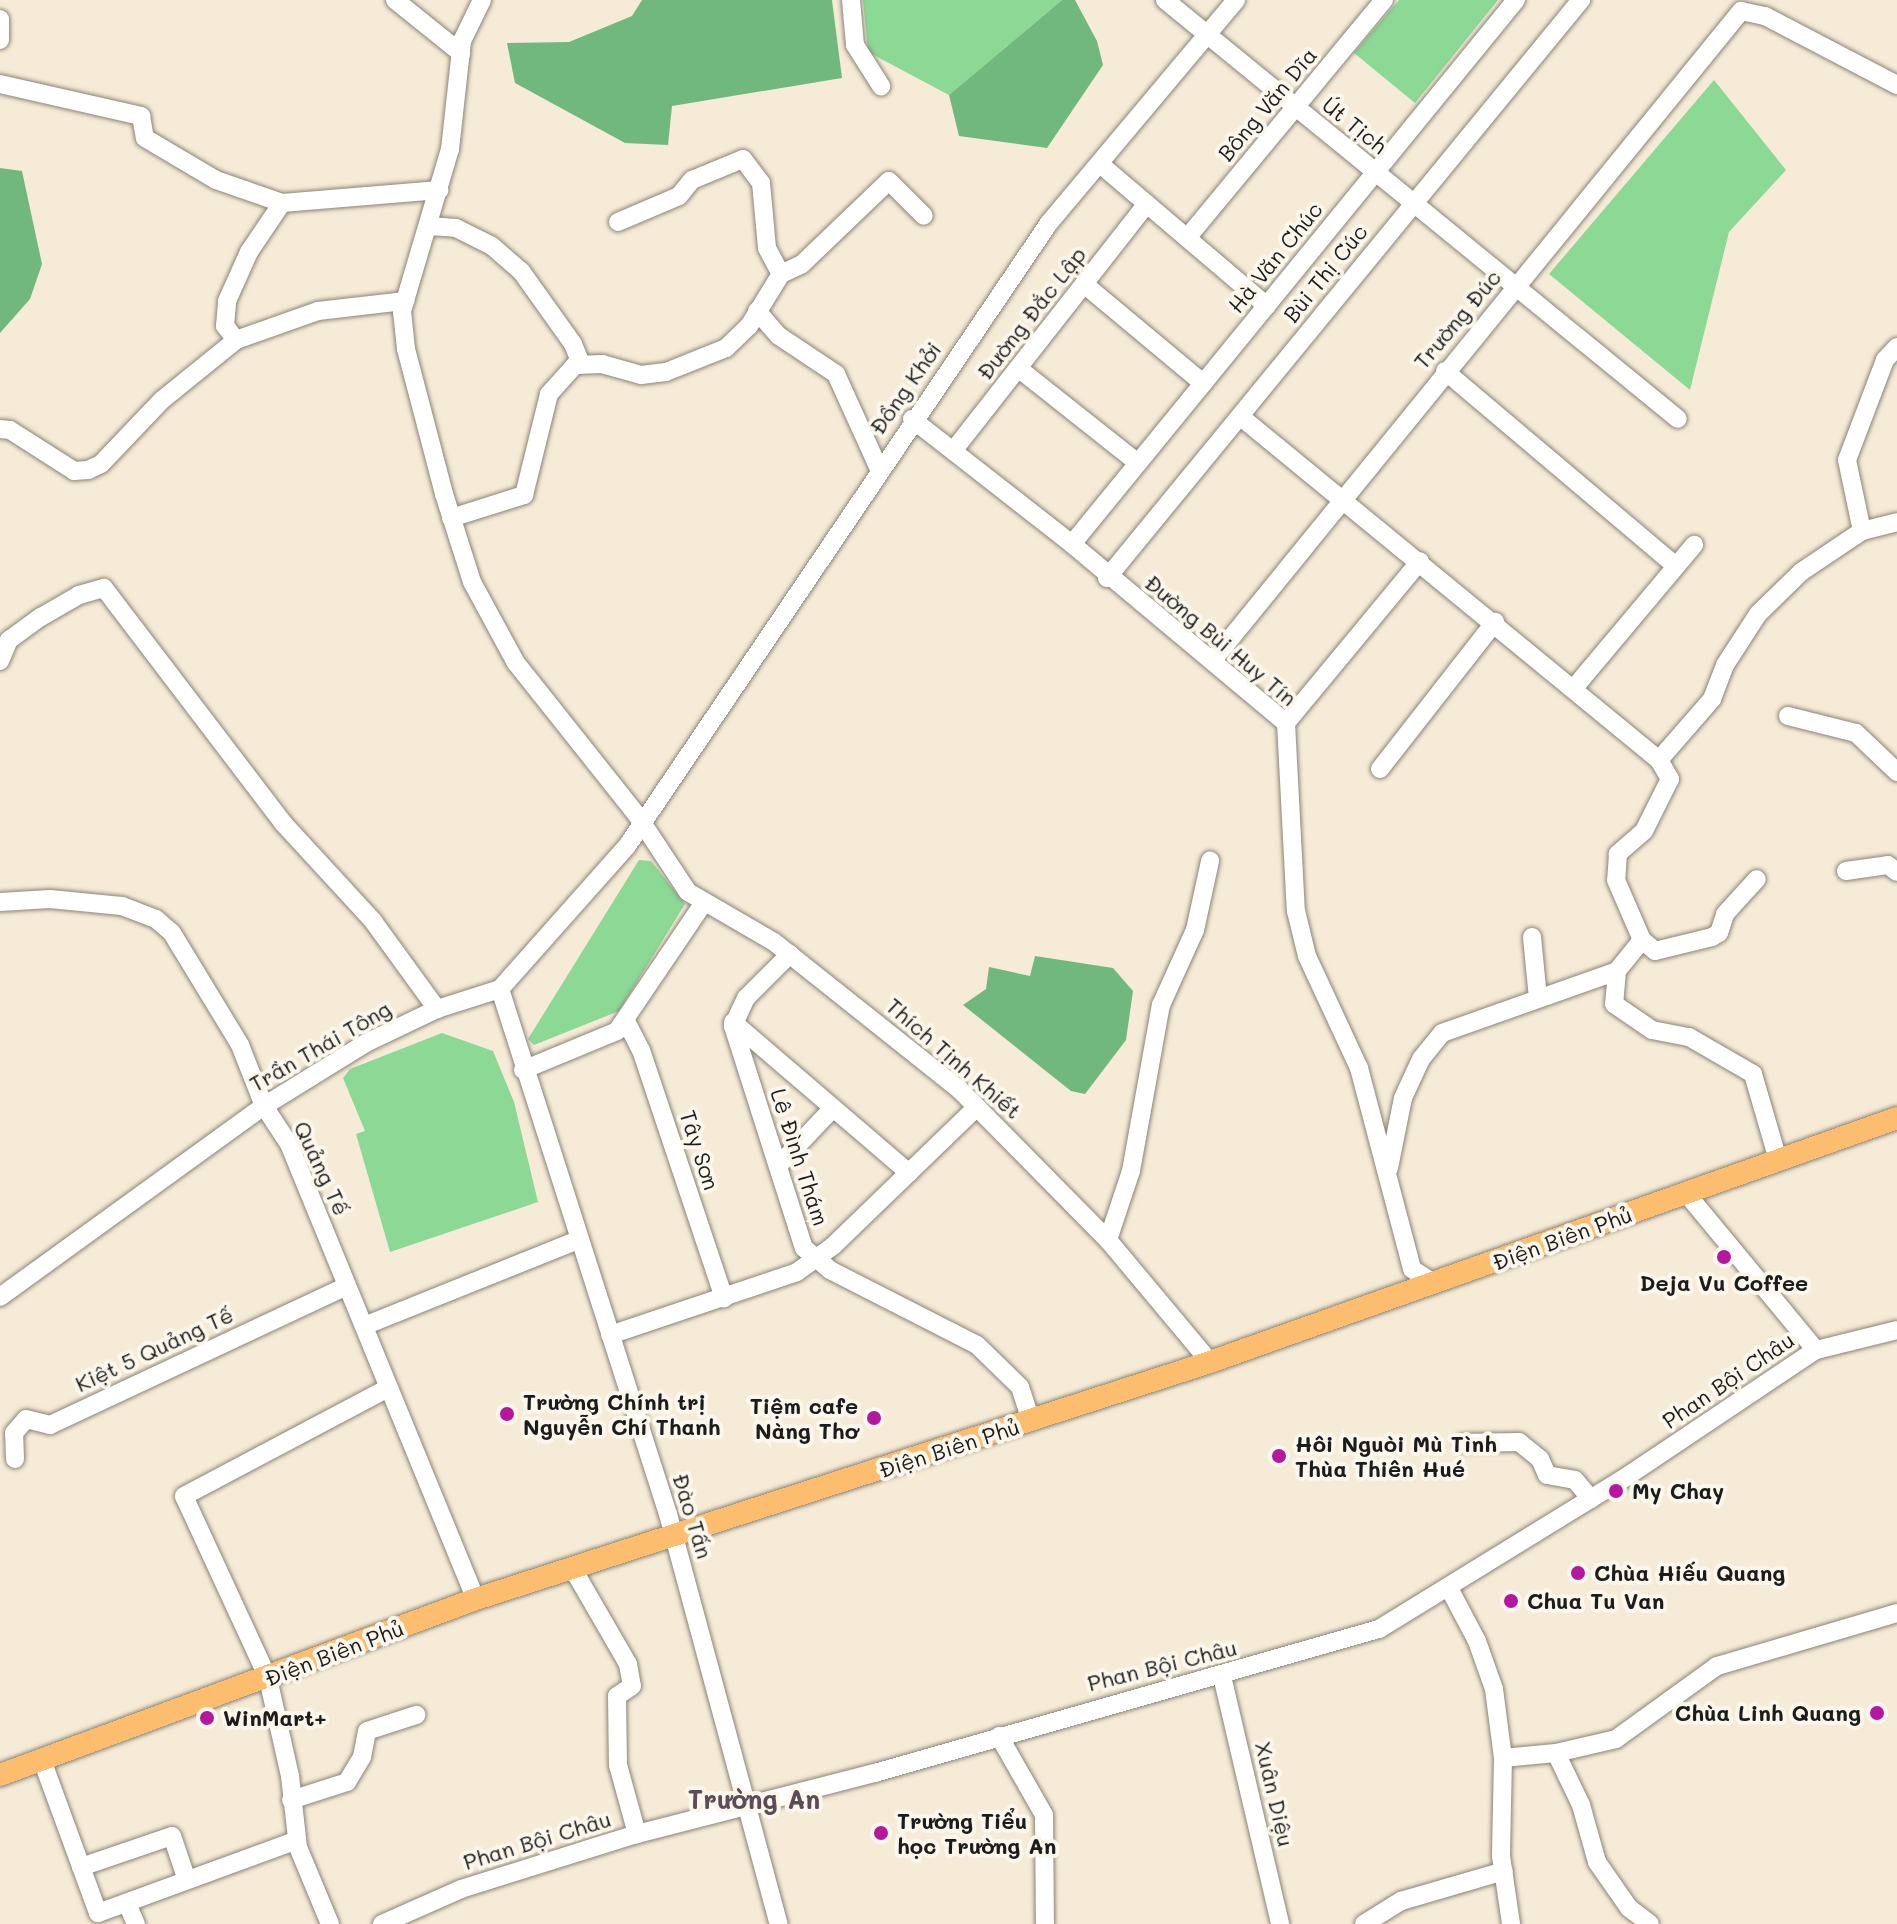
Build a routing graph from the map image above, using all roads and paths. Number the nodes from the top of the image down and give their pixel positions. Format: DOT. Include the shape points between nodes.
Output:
graph roads {
  1 [pos="395,0"];
  2 [pos="851,0"];
  3 [pos="1165,0"];
  4 [pos="1236,0"];
  5 [pos="1384,0"];
  6 [pos="1516,0"];
  7 [pos="1581,0"];
  8 [pos="479,1"];
  9 [pos="0,19"];
  10 [pos="1207,37"];
  11 [pos="0,40"];
  12 [pos="461,53"];
  13 [pos="0,84"];
  14 [pos="1897,85"];
  15 [pos="881,86"];
  16 [pos="1296,107"];
  17 [pos="1100,164"];
  18 [pos="1376,172"];
  19 [pos="439,190"];
  20 [pos="282,203"];
  21 [pos="1412,203"];
  22 [pos="1147,204"];
  23 [pos="924,216"];
  24 [pos="618,222"];
  25 [pos="429,226"];
  26 [pos="1187,238"];
  27 [pos="781,274"];
  28 [pos="1084,284"];
  29 [pos="1515,287"];
  30 [pos="405,301"];
  31 [pos="1267,306"];
  32 [pos="757,311"];
  33 [pos="236,340"];
  34 [pos="1897,347"];
  35 [pos="581,364"];
  36 [pos="1018,368"];
  37 [pos="1445,371"];
  38 [pos="1203,383"];
  39 [pos="1241,417"];
  40 [pos="912,419"];
  41 [pos="1678,419"];
  42 [pos="0,429"];
  43 [pos="953,451"];
  44 [pos="1138,463"];
  45 [pos="879,469"];
  46 [pos="1342,496"];
  47 [pos="451,518"];
  48 [pos="1897,522"];
  49 [pos="1862,531"];
  50 [pos="1072,544"];
  51 [pos="1694,545"];
  52 [pos="1420,561"];
  53 [pos="1676,566"];
  54 [pos="1107,578"];
  55 [pos="1495,622"];
  56 [pos="1213,660"];
  57 [pos="0,661"];
  58 [pos="1574,688"];
  59 [pos="1788,716"];
  60 [pos="1286,723"];
  61 [pos="1659,760"];
  62 [pos="1380,769"];
  63 [pos="1897,772"];
  64 [pos="642,823"];
  65 [pos="1210,861"];
  66 [pos="1846,871"];
  67 [pos="1897,872"];
  68 [pos="1757,879"];
  69 [pos="0,902"];
  70 [pos="703,904"];
  71 [pos="1532,937"];
  72 [pos="1642,940"];
  73 [pos="790,954"];
  74 [pos="1617,971"];
  75 [pos="500,989"];
  76 [pos="1538,998"];
  77 [pos="437,1009"];
  78 [pos="626,1021"];
  79 [pos="733,1022"];
  80 [pos="523,1070"];
  81 [pos="264,1106"];
  82 [pos="977,1107"];
  83 [pos="833,1108"];
  84 [pos="1897,1118"];
  85 [pos="1778,1160"];
  86 [pos="778,1166"];
  87 [pos="909,1173"];
  88 [pos="1388,1173"];
  89 [pos="1686,1193"];
  90 [pos="578,1240"];
  91 [pos="1108,1240"];
  92 [pos="813,1261"];
  93 [pos="1435,1284"];
  94 [pos="344,1287"];
  95 [pos="0,1297"];
  96 [pos="724,1298"];
  97 [pos="364,1326"];
  98 [pos="1897,1330"];
  99 [pos="610,1335"];
  100 [pos="1816,1350"];
  101 [pos="1210,1362"];
  102 [pos="388,1388"];
  103 [pos="1031,1421"];
  104 [pos="1463,1443"];
  105 [pos="15,1459"];
  106 [pos="1591,1499"];
  107 [pos="675,1536"];
  108 [pos="573,1569"];
  109 [pos="1449,1588"];
  110 [pos="476,1599"];
  111 [pos="1897,1613"];
  112 [pos="1222,1676"];
  113 [pos="268,1678"];
  114 [pos="416,1715"];
  115 [pos="999,1736"];
  116 [pos="1556,1753"];
  117 [pos="1503,1758"];
  118 [pos="42,1760"];
  119 [pos="0,1775"];
  120 [pos="291,1800"];
  121 [pos="748,1806"];
  122 [pos="637,1834"];
  123 [pos="297,1840"];
  124 [pos="81,1867"];
  125 [pos="1504,1871"];
  126 [pos="187,1880"];
  127 [pos="127,1903"];
  128 [pos="136,1924"];
  129 [pos="330,1924"];
  130 [pos="382,1924"];
  131 [pos="779,1924"];
  132 [pos="1045,1924"];
  133 [pos="1280,1924"];
  134 [pos="1364,1924"];
  135 [pos="1511,1924"];
  136 [pos="1650,1924"];
  1 -- 12 [label="street"];
  2 -- 15 [label="street" via="855,45"];
  3 -- 10 [label="street, Út Tịch"];
  4 -- 10 [label="street, Đồng Khởi"];
  5 -- 16 [label="street, Bông Văn Dĩa"];
  6 -- 18 [label="street, Hà Văn Chúc"];
  7 -- 21 [label="street, Bùi Thị Cúc"];
  8 -- 12 [label="street, Thích Tịnh Khiết"];
  9 -- 11 [label="street"];
  10 -- 16 [label="street, Út Tịch"];
  10 -- 17 [label="street, Đồng Khởi"];
  12 -- 19 [label="street, Thích Tịnh Khiết" via="450,149"];
  13 -- 20 [label="street" via="141,116 145,138 216,180"];
  14 -- 29 [label="street, Trường Đúc" via="1765,16 1741,11"];
  16 -- 18 [label="street, Út Tịch"];
  16 -- 26 [label="street, Bông Văn Dĩa"];
  17 -- 22 [label="street"];
  17 -- 40 [label="street, Đồng Khởi" via="1049,223"];
  18 -- 21 [label="street, Út Tịch"];
  18 -- 31 [label="street, Hà Văn Chúc"];
  19 -- 20 [label="street"];
  19 -- 25 [label="street, Thích Tịnh Khiết"];
  20 -- 33 [label="street" via="249,252 227,301 225,326"];
  21 -- 29 [label="street, Út Tịch"];
  21 -- 39 [label="street, Bùi Thị Cúc"];
  22 -- 26 [label="street"];
  22 -- 28 [label="street, Đường Đắc Lập"];
  23 -- 27 [label="street" via="889,181 811,257"];
  24 -- 27 [label="street" via="679,196 692,180 743,159 761,183 767,248"];
  25 -- 30 [label="street, Thích Tịnh Khiết"];
  25 -- 35 [label="street" via="456,228 492,246 521,271 573,344"];
  26 -- 31 [label="street"];
  27 -- 32 [label="street"];
  28 -- 36 [label="street, Đường Đắc Lập"];
  28 -- 38 [label="street"];
  29 -- 37 [label="street, Trường Đúc"];
  29 -- 41 [label="street, Út Tịch"];
  30 -- 33 [label="street" via="318,311"];
  30 -- 47 [label="street, Thích Tịnh Khiết" via="406,349"];
  31 -- 38 [label="street, Hà Văn Chúc"];
  32 -- 35 [label="street" via="726,348 666,372 641,375"];
  32 -- 45 [label="street" via="779,336 836,374"];
  33 -- 42 [label="street" via="162,400 101,464 88,470 74,471 10,430"];
  34 -- 49 [label="street" via="1885,360 1847,460"];
  35 -- 47 [label="street" via="549,394 524,495"];
  36 -- 43 [label="street, Đường Đắc Lập"];
  36 -- 44 [label="street"];
  37 -- 46 [label="street, Trường Đúc"];
  37 -- 53 [label="street"];
  38 -- 44 [label="street, Hà Văn Chúc"];
  39 -- 46 [label="street"];
  39 -- 54 [label="street, Bùi Thị Cúc"];
  40 -- 43 [label="street, Đường Bùi Huy Tín"];
  40 -- 45 [label="street, Đồng Khởi"];
  43 -- 50 [label="street, Đường Bùi Huy Tín"];
  44 -- 50 [label="street, Hà Văn Chúc"];
  45 -- 64 [label="street, Đồng Khởi"];
  46 -- 52 [label="street"];
  46 -- 56 [label="street, Trường Đúc"];
  47 -- 64 [label="street, Thích Tịnh Khiết" via="472,582 516,663"];
  48 -- 49 [label="street"];
  49 -- 61 [label="street" via="1801,572 1758,614 1725,665 1712,699"];
  50 -- 54 [label="street, Đường Bùi Huy Tín"];
  51 -- 53 [label="street"];
  52 -- 55 [label="street"];
  52 -- 60 [label="street"];
  53 -- 58 [label="street"];
  54 -- 56 [label="street, Đường Bùi Huy Tín"];
  55 -- 58 [label="street"];
  55 -- 62 [label="street"];
  56 -- 60 [label="street, Đường Bùi Huy Tín"];
  57 -- 77 [label="street" via="9,640 41,617 79,595 104,588 283,823 373,921"];
  58 -- 61 [label="street"];
  59 -- 63 [label="street" via="1856,733"];
  60 -- 88 [label="street, Đường Bùi Huy Tín" via="1296,911 1307,956 1359,1068"];
  61 -- 72 [label="street" via="1670,779 1644,831 1618,854 1616,880"];
  64 -- 70 [label="street, Thích Tịnh Khiết" via="688,892"];
  64 -- 75 [label="street, Trần Thái Tông" via="572,912"];
  65 -- 91 [label="street" via="1195,930 1161,1005 1131,1171"];
  66 -- 67 [label="street" via="1888,865"];
  68 -- 72 [label="street" via="1712,937 1655,951"];
  69 -- 81 [label="street, Quảng Tế" via="50,899 122,906 156,919 172,933 240,1045"];
  70 -- 73 [label="street, Thích Tịnh Khiết"];
  70 -- 78 [label="street" via="667,950"];
  71 -- 76 [label="street"];
  72 -- 74 [label="street"];
  73 -- 79 [label="street" via="746,998"];
  73 -- 82 [label="street, Thích Tịnh Khiết"];
  74 -- 76 [label="street"];
  74 -- 85 [label="street" via="1614,1004 1631,1018 1652,1030 1689,1037 1753,1074"];
  75 -- 77 [label="street, Trần Thái Tông"];
  75 -- 80 [label="street, Đào Tấn"];
  76 -- 88 [label="street" via="1442,1033 1421,1059 1403,1098"];
  77 -- 81 [label="street, Trần Thái Tông" via="366,1043"];
  78 -- 80 [label="street" via="612,1035"];
  78 -- 96 [label="street, Tây Sơn" via="641,1050"];
  79 -- 83 [label="street"];
  79 -- 86 [label="street, Lê Đình Thám"];
  80 -- 90 [label="street, Đào Tấn"];
  81 -- 94 [label="street, Quảng Tế" via="301,1170"];
  81 -- 95 [label="street, Trần Thái Tông"];
  82 -- 87 [label="street"];
  82 -- 91 [label="street, Thích Tịnh Khiết"];
  83 -- 86 [label="street"];
  83 -- 87 [label="street"];
  84 -- 85 [label="main road, Điện Biên Phủ"];
  85 -- 89 [label="main road, Điện Biên Phủ"];
  86 -- 92 [label="street, Lê Đình Thám"];
  87 -- 92 [label="street"];
  88 -- 93 [label="street, Đường Bùi Huy Tín" via="1412,1269"];
  89 -- 93 [label="main road, Điện Biên Phủ"];
  89 -- 100 [label="street"];
  90 -- 97 [label="street"];
  90 -- 99 [label="street, Đào Tấn"];
  91 -- 101 [label="street, Thích Tịnh Khiết"];
  92 -- 96 [label="street" via="797,1272"];
  92 -- 103 [label="street, Lê Đình Thám" via="977,1345 1020,1387"];
  93 -- 101 [label="main road, Điện Biên Phủ"];
  94 -- 97 [label="street, Quảng Tế"];
  94 -- 105 [label="street, Kiệt 5 Quảng Tế" via="50,1425 26,1419 14,1433"];
  96 -- 99 [label="street"];
  97 -- 102 [label="street, Quảng Tế"];
  98 -- 100 [label="street, Phan Bội Châu"];
  99 -- 107 [label="street, Đào Tấn"];
  100 -- 106 [label="street, Phan Bội Châu"];
  101 -- 103 [label="main road, Điện Biên Phủ"];
  102 -- 110 [label="street, Quảng Tế"];
  102 -- 113 [label="street" via="184,1496"];
  103 -- 107 [label="main road, Điện Biên Phủ"];
  104 -- 106 [label="street" via="1519,1442 1540,1459 1547,1475 1575,1480"];
  106 -- 109 [label="street, Phan Bội Châu"];
  107 -- 108 [label="main road, Điện Biên Phủ"];
  107 -- 121 [label="street, Đào Tấn"];
  108 -- 110 [label="main road, Điện Biên Phủ"];
  108 -- 122 [label="street" via="628,1664 632,1686 617,1696 618,1765"];
  109 -- 112 [label="street, Phan Bội Châu" via="1379,1629"];
  109 -- 117 [label="street" via="1477,1641 1494,1689"];
  110 -- 113 [label="main road, Điện Biên Phủ"];
  111 -- 116 [label="street" via="1717,1666 1616,1739"];
  112 -- 115 [label="street, Phan Bội Châu"];
  112 -- 133 [label="street, Xuân Diệu"];
  113 -- 118 [label="main road, Điện Biên Phủ"];
  113 -- 120 [label="street"];
  114 -- 120 [label="street" via="367,1731 362,1757 347,1782"];
  115 -- 121 [label="street, Phan Bội Châu"];
  115 -- 132 [label="street" via="1044,1815"];
  116 -- 117 [label="street"];
  116 -- 136 [label="street" via="1581,1805 1597,1862 1629,1908"];
  117 -- 125 [label="street" via="1499,1823"];
  118 -- 119 [label="main road, Điện Biên Phủ"];
  118 -- 124 [label="street"];
  120 -- 123 [label="street"];
  121 -- 122 [label="street, Phan Bội Châu"];
  121 -- 131 [label="street, Đào Tấn"];
  122 -- 130 [label="street, Phan Bội Châu" via="461,1889"];
  123 -- 126 [label="street"];
  123 -- 129 [label="street"];
  124 -- 126 [label="street" via="172,1836"];
  124 -- 127 [label="street" via="98,1913"];
  125 -- 134 [label="street" via="1401,1901"];
  125 -- 135 [label="street"];
  126 -- 127 [label="street"];
  127 -- 128 [label="street"];
}
